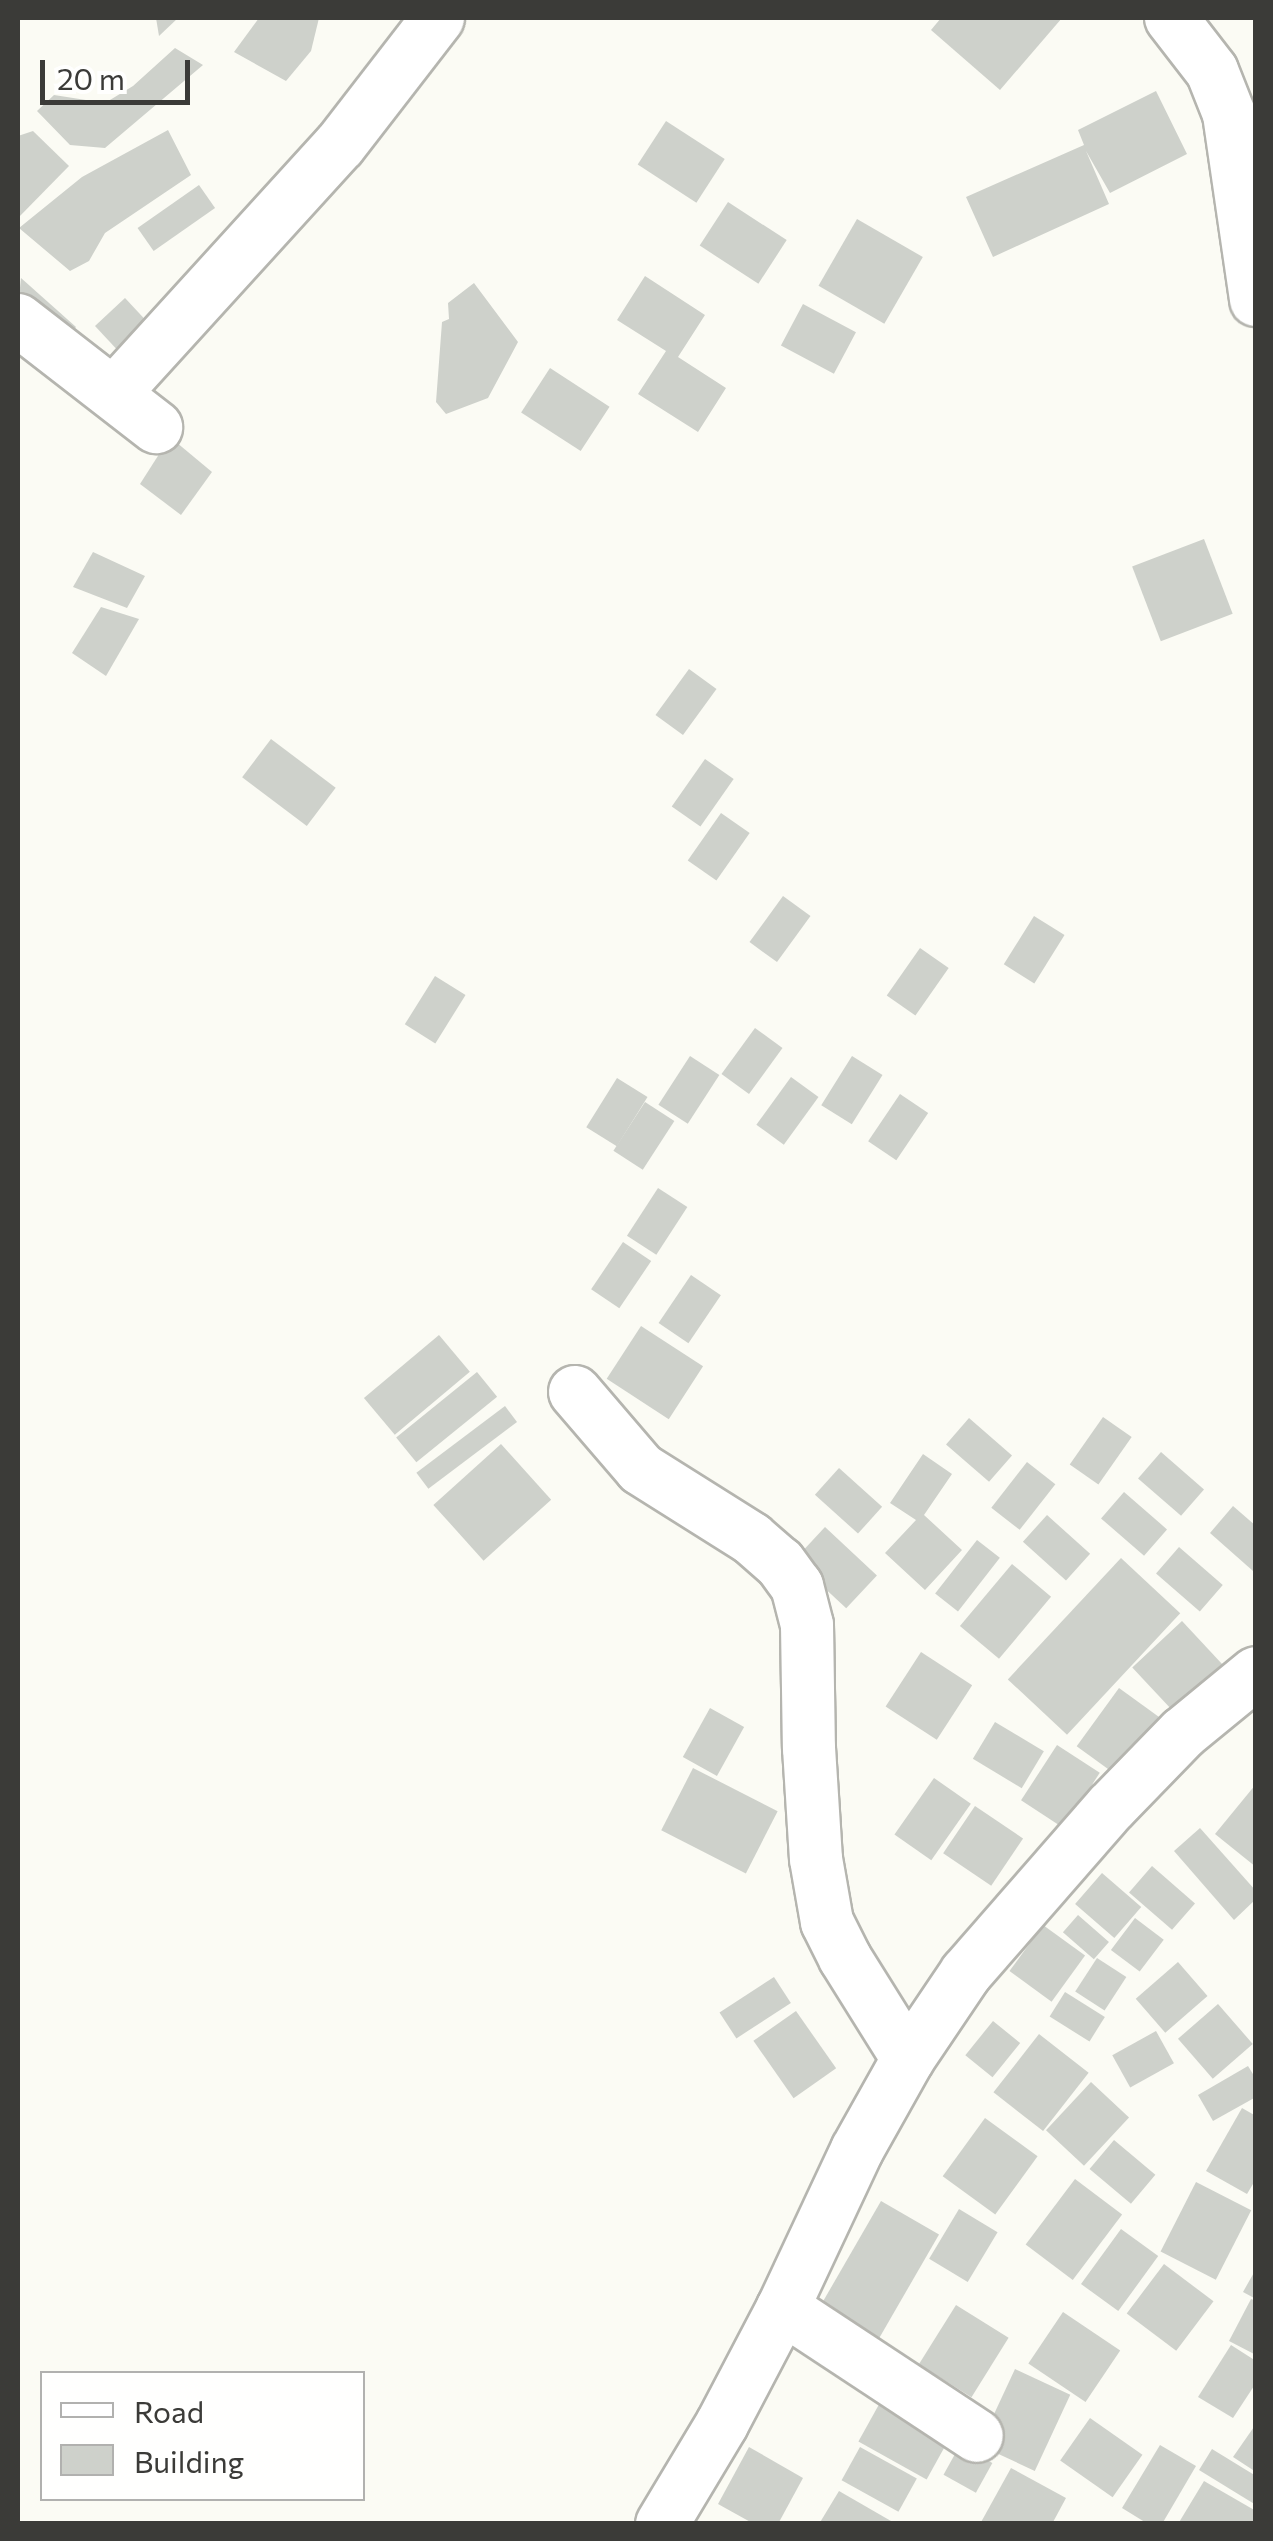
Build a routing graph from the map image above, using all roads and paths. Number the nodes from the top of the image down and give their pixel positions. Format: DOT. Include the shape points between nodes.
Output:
graph roads {
  1 [pos="438,18"];
  2 [pos="1171,18"];
  3 [pos="1256,300"];
  4 [pos="18,320"];
  5 [pos="114,392"];
  6 [pos="156,427"];
  7 [pos="575,1392"];
  8 [pos="1256,1673"];
  9 [pos="908,2059"];
  10 [pos="783,2308"];
  11 [pos="977,2436"];
  12 [pos="662,2524"];
  1 -- 5 [label="street" via="340,146"];
  2 -- 3 [label="street" via="1212,71 1229,114"];
  4 -- 5 [label="street"];
  5 -- 6 [label="street"];
  7 -- 9 [label="street" via="640,1469 752,1539 797,1586 807,1625 816,1860 827,1922"];
  8 -- 9 [label="street" via="1183,1733 1016,1910"];
  9 -- 10 [label="street"];
  10 -- 11 [label="street"];
  10 -- 12 [label="street"];
}
